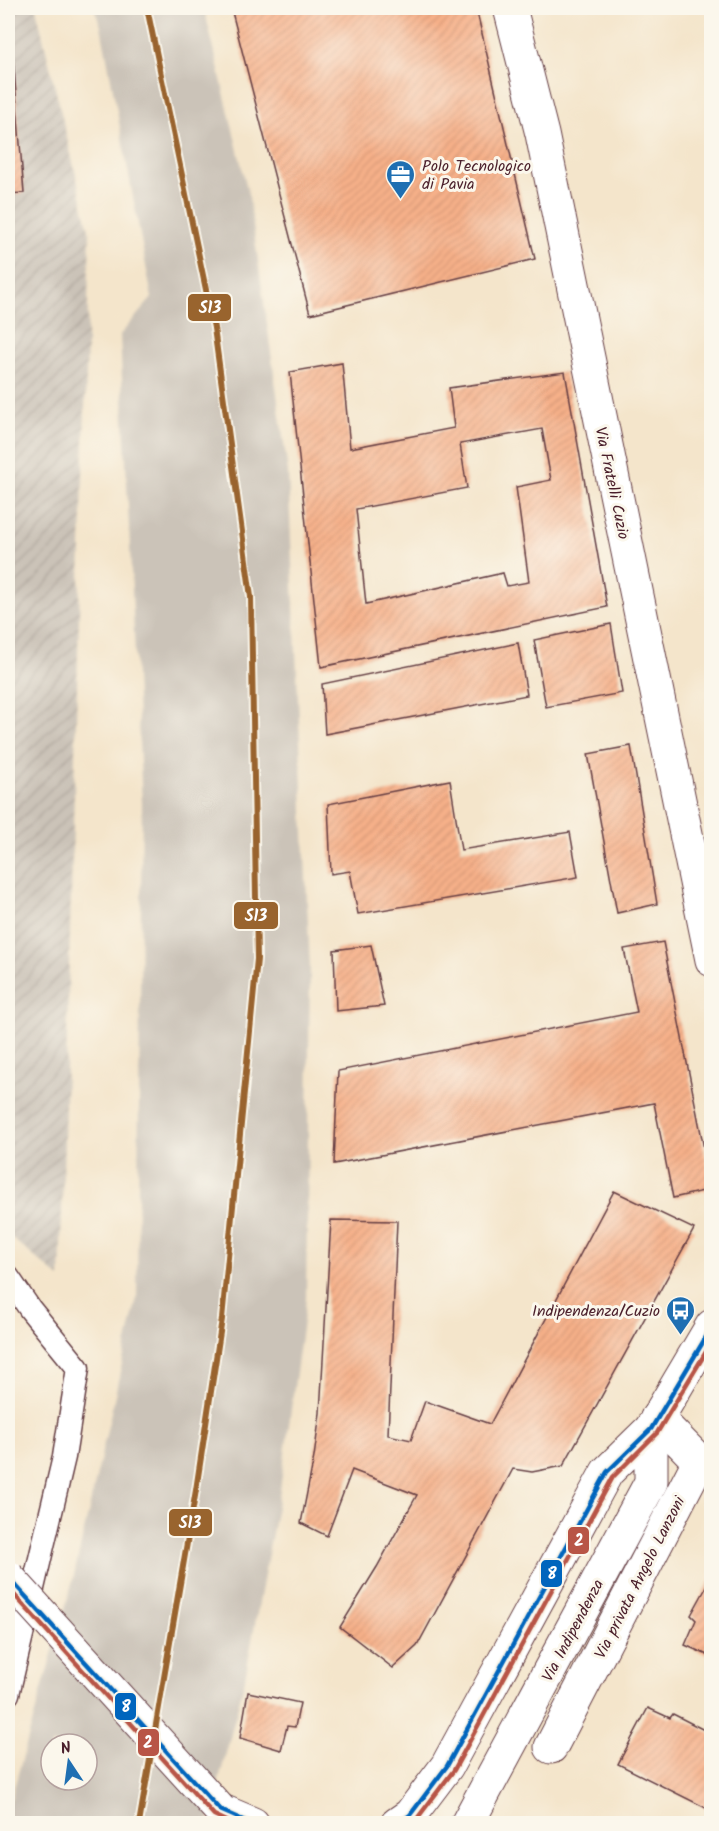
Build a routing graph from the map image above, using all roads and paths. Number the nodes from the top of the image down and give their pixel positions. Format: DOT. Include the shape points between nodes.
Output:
graph roads {
  1 [pos="510,8"];
  2 [pos="711,960"];
  3 [pos="8,1277"];
  4 [pos="711,1326"];
  5 [pos="654,1424"];
  6 [pos="8,1577"];
  7 [pos="8,1694"];
  8 [pos="551,1747"];
  9 [pos="253,1824"];
  10 [pos="398,1824"];
  11 [pos="467,1824"];
  1 -- 2 [label="street, Via Fratelli Cuzio" via="542,134"];
  3 -- 7 [label="lane" via="78,1368 64,1457"];
  4 -- 5 [label="street"];
  5 -- 8 [label="street, Via privata Angelo Lanzoni" via="699,1461"];
  5 -- 10 [label="street" via="607,1472 447,1766 410,1815"];
  5 -- 11 [label="street, Via Indipendenza" via="651,1482"];
  6 -- 9 [label="street, bridge" via="220,1810"];
}
